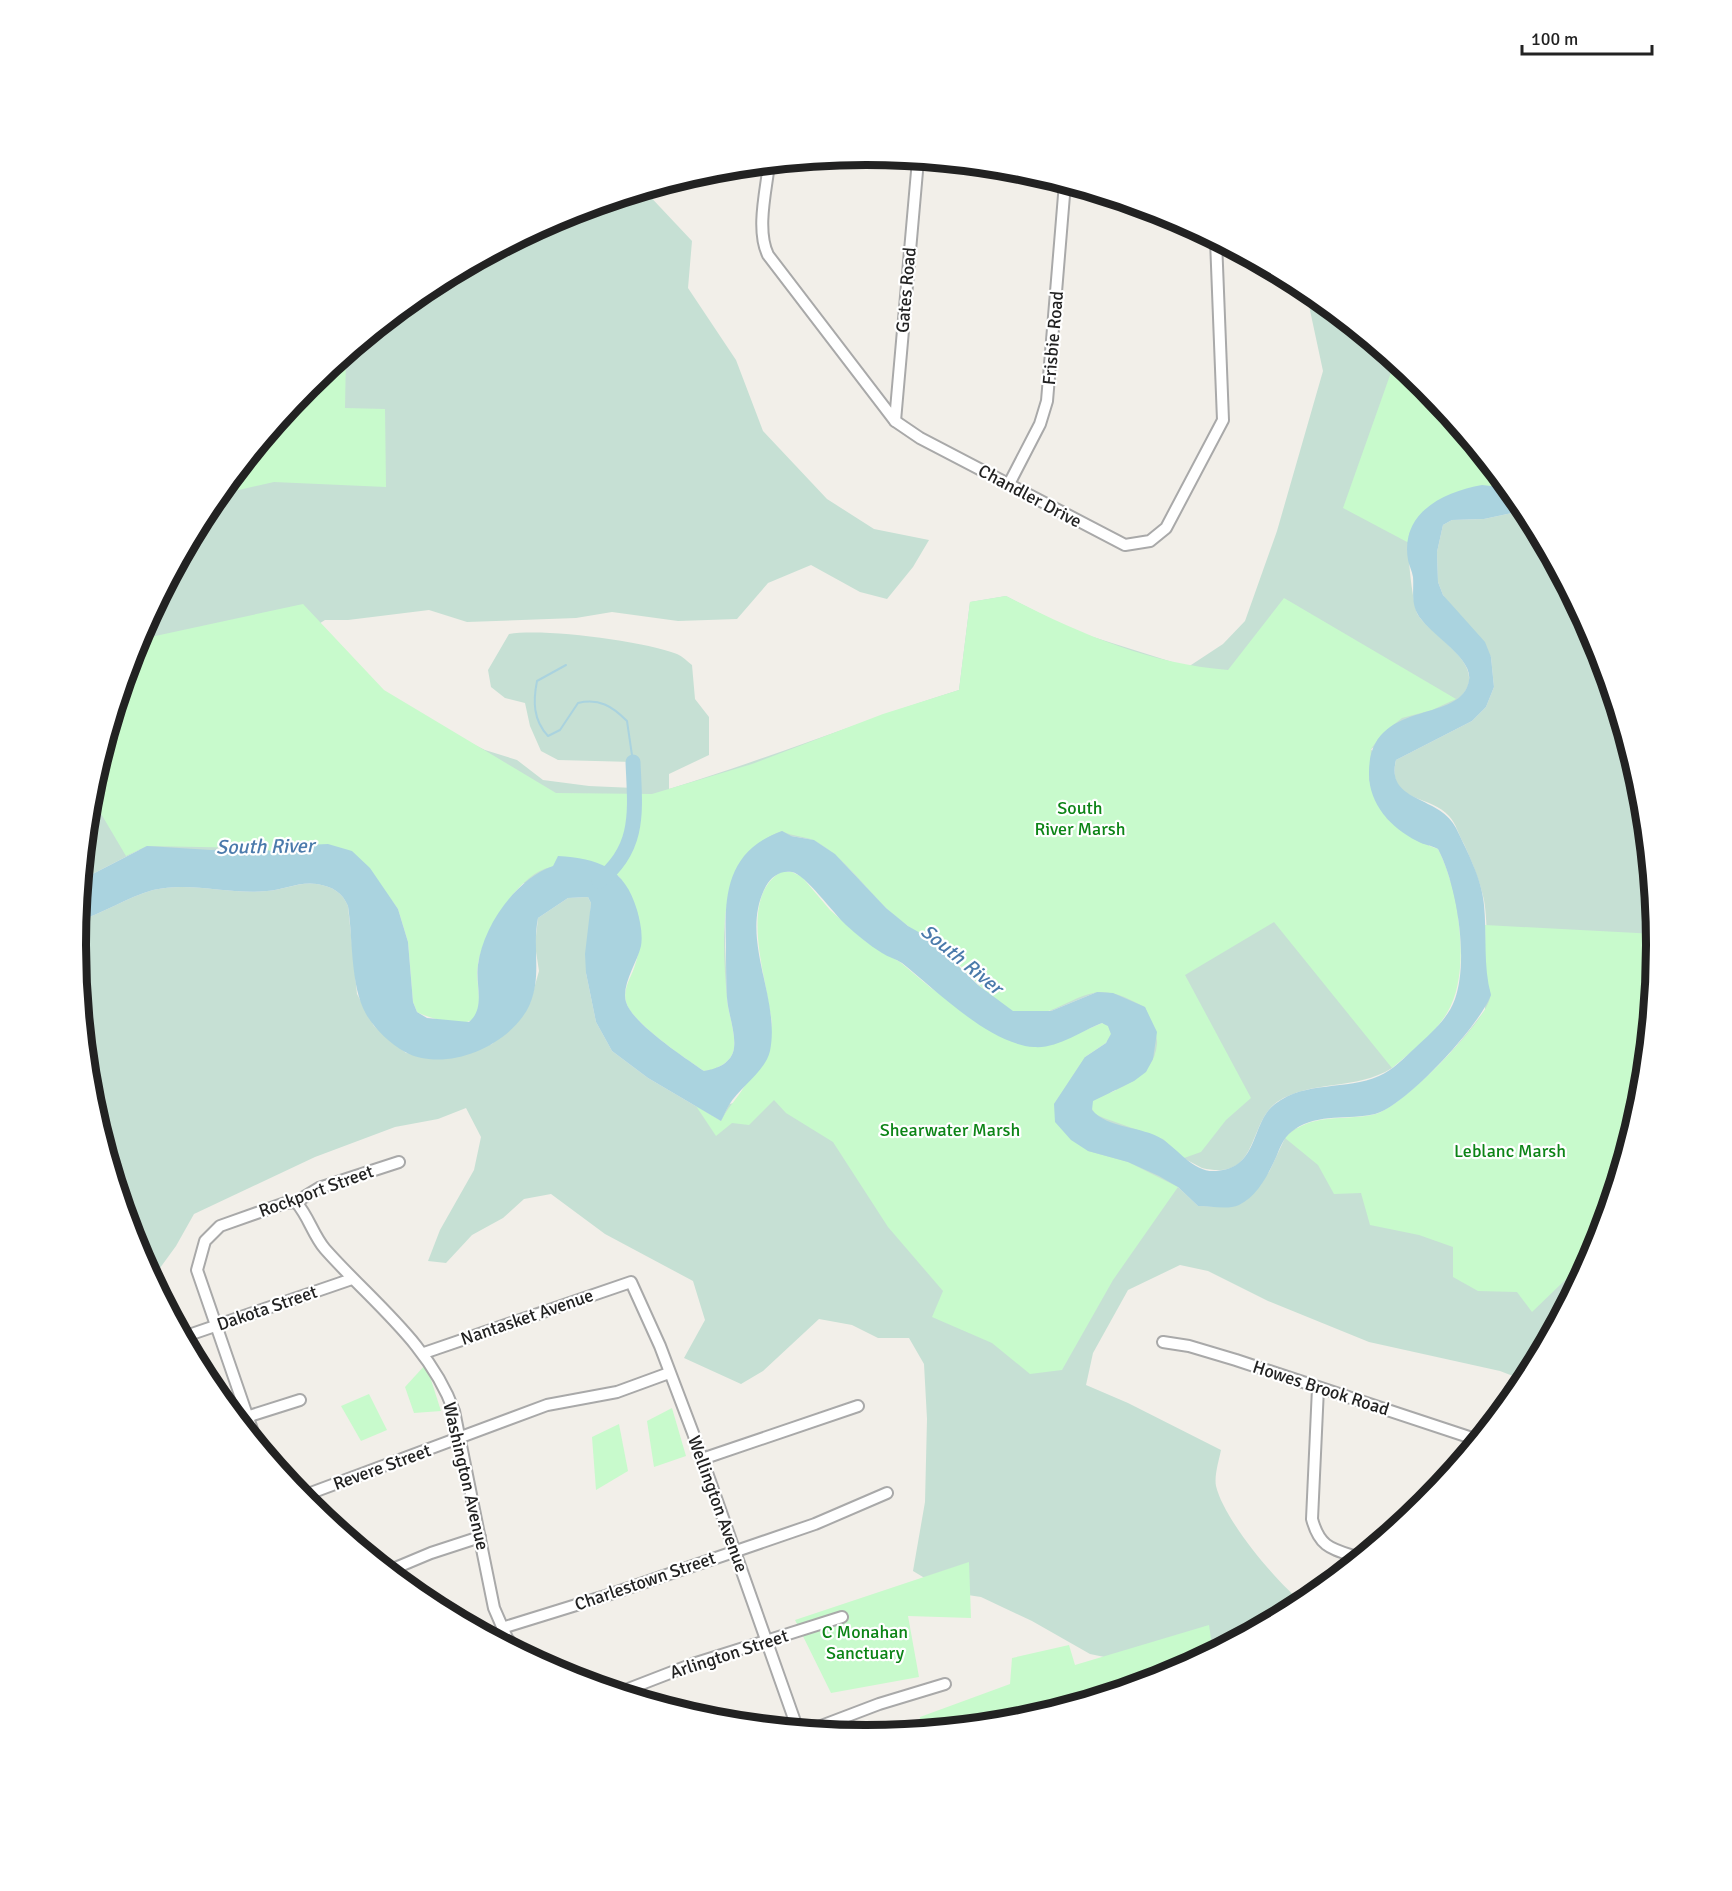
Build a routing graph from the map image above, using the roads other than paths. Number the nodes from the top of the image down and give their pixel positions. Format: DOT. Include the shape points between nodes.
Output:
graph roads {
  1 [pos="917,167"];
  2 [pos="768,172"];
  3 [pos="1064,191"];
  4 [pos="1216,248"];
  5 [pos="895,420"];
  6 [pos="1009,484"];
  7 [pos="399,1162"];
  8 [pos="296,1202"];
  9 [pos="352,1279"];
  10 [pos="631,1282"];
  11 [pos="216,1326"];
  12 [pos="189,1335"];
  13 [pos="1163,1342"];
  14 [pos="424,1353"];
  15 [pos="669,1373"];
  16 [pos="1318,1388"];
  17 [pos="300,1400"];
  18 [pos="858,1406"];
  19 [pos="240,1411"];
  20 [pos="244,1417"];
  21 [pos="460,1438"];
  22 [pos="1471,1438"];
  23 [pos="702,1459"];
  24 [pos="310,1493"];
  25 [pos="887,1493"];
  26 [pos="480,1537"];
  27 [pos="735,1550"];
  28 [pos="1353,1555"];
  29 [pos="395,1568"];
  30 [pos="842,1617"];
  31 [pos="502,1628"];
  32 [pos="510,1640"];
  33 [pos="766,1641"];
  34 [pos="945,1684"];
  35 [pos="629,1689"];
  36 [pos="795,1722"];
  37 [pos="825,1724"];
  1 -- 5 [label="street, Gates Road"];
  2 -- 5 [label="street, Chandler Drive" via="763,230 768,255"];
  3 -- 6 [label="street, Frisbie Road" via="1047,401 1040,424"];
  4 -- 6 [label="street, Chandler Drive" via="1223,420 1166,528 1150,541 1125,545"];
  5 -- 6 [label="street, Chandler Drive" via="914,435"];
  7 -- 8 [label="street, Rockport Street" via="319,1188"];
  8 -- 9 [label="street, Washington Avenue" via="312,1223 317,1239"];
  8 -- 11 [label="street, Rockport Street" via="228,1222 206,1241 197,1270"];
  9 -- 11 [label="street, Dakota Street"];
  9 -- 14 [label="street, Washington Avenue"];
  10 -- 14 [label="street, Nantasket Avenue"];
  10 -- 15 [label="street, Wellington Avenue"];
  11 -- 12 [label="street, Dakota Street"];
  11 -- 19 [label="street"];
  13 -- 16 [label="street, Howes Brook Road" via="1189,1346"];
  14 -- 21 [label="street, Washington Avenue" via="449,1398"];
  15 -- 21 [label="street, Revere Street" via="617,1392 547,1405"];
  15 -- 23 [label="street, Wellington Avenue"];
  16 -- 22 [label="street, Howes Brook Road"];
  16 -- 28 [label="street" via="1312,1519 1315,1532 1325,1545"];
  17 -- 20 [label="street"];
  18 -- 23 [label="street"];
  21 -- 24 [label="street, Revere Street"];
  21 -- 26 [label="street, Washington Avenue"];
  23 -- 27 [label="street, Wellington Avenue"];
  25 -- 27 [label="street, Charlestown Street" via="829,1519"];
  26 -- 29 [label="street"];
  26 -- 31 [label="street, Washington Avenue" via="494,1608"];
  27 -- 31 [label="street, Charlestown Street"];
  27 -- 33 [label="street, Wellington Avenue"];
  30 -- 33 [label="street, Arlington Street"];
  31 -- 32 [label="street, Washington Avenue"];
  33 -- 35 [label="street, Arlington Street"];
  33 -- 36 [label="street, Wellington Avenue"];
  34 -- 37 [label="street"];
}
